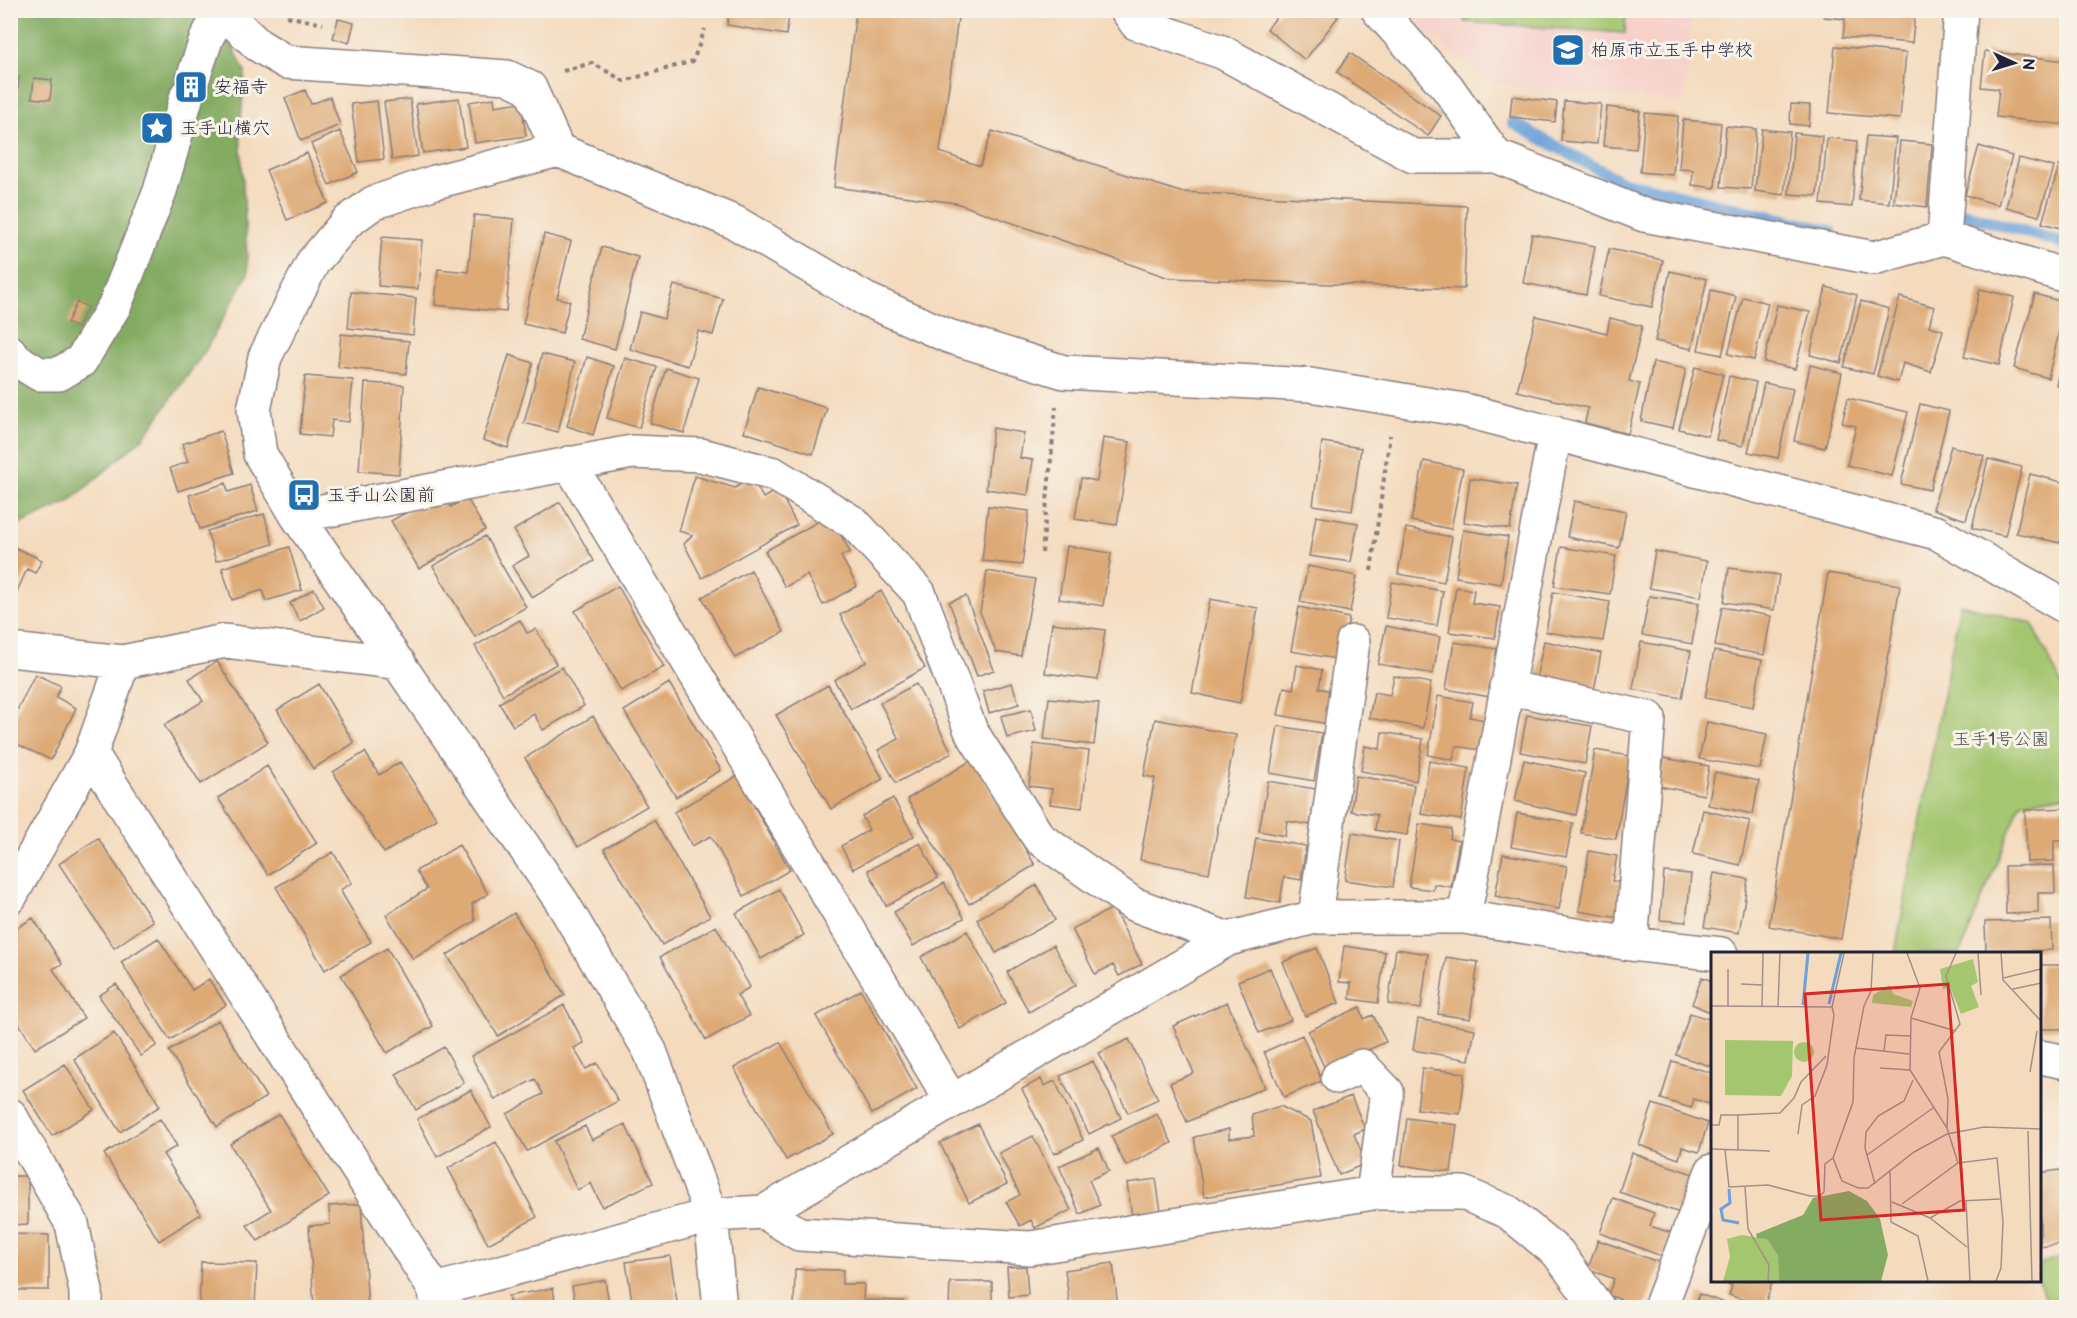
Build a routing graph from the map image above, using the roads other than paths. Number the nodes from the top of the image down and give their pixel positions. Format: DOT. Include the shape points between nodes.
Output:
graph roads {
  1 [pos="1127,10"];
  2 [pos="1378,10"];
  3 [pos="1961,10"];
  4 [pos="221,11"];
  5 [pos="558,150"];
  6 [pos="1496,156"];
  7 [pos="1944,238"];
  8 [pos="2067,276"];
  9 [pos="10,352"];
  10 [pos="1555,433"];
  11 [pos="569,463"];
  12 [pos="297,516"];
  13 [pos="2067,607"];
  14 [pos="1353,642"];
  15 [pos="10,650"];
  16 [pos="123,662"];
  17 [pos="399,663"];
  18 [pos="1506,687"];
  19 [pos="92,753"];
  20 [pos="10,897"];
  21 [pos="1315,917"];
  22 [pos="1464,917"];
  23 [pos="1228,939"];
  24 [pos="1631,944"];
  25 [pos="1711,953"];
  26 [pos="2041,1058"];
  27 [pos="2067,1062"];
  28 [pos="1338,1077"];
  29 [pos="951,1100"];
  30 [pos="10,1115"];
  31 [pos="1711,1176"];
  32 [pos="1373,1193"];
  33 [pos="764,1212"];
  34 [pos="711,1215"];
  35 [pos="436,1299"];
  36 [pos="86,1308"];
  37 [pos="720,1308"];
  38 [pos="1598,1308"];
  39 [pos="1660,1308"];
  1 -- 6 [label="street" via="1136,23 1222,52 1413,156"];
  2 -- 6 [label="street" via="1447,87"];
  3 -- 7 [label="street"];
  4 -- 5 [label="street" via="258,45 286,62 507,77 530,88"];
  4 -- 9 [label="street" via="207,37 160,191 136,253 115,305 81,361 59,374 39,374"];
  5 -- 10 [label="street" via="736,223 865,299 948,336 1059,370 1310,385 1464,410"];
  5 -- 12 [label="street" via="435,182 373,203 347,222 313,262 266,357 254,410 260,454"];
  6 -- 7 [label="street" via="1644,215 1862,256 1874,258"];
  7 -- 8 [label="street"];
  10 -- 13 [label="street" via="1937,533"];
  10 -- 18 [label="street"];
  11 -- 12 [label="street"];
  11 -- 23 [label="street" via="632,452 702,454 774,474 854,523 919,593 971,731 1039,838 1133,903"];
  11 -- 29 [label="street"];
  12 -- 17 [label="street"];
  14 -- 21 [label="street"];
  15 -- 16 [label="street"];
  16 -- 17 [label="street" via="225,642"];
  16 -- 19 [label="street"];
  17 -- 34 [label="street" via="562,902 650,1051"];
  18 -- 22 [label="street"];
  18 -- 24 [label="street" via="1649,718"];
  19 -- 20 [label="street"];
  19 -- 35 [label="street"];
  21 -- 22 [label="street"];
  21 -- 23 [label="street"];
  22 -- 24 [label="street"];
  23 -- 29 [label="street"];
  24 -- 25 [label="street"];
  26 -- 27 [label="street"];
  28 -- 32 [label="street" via="1362,1066 1387,1092"];
  29 -- 33 [label="street"];
  30 -- 36 [label="street" via="72,1224"];
  31 -- 39 [label="street"];
  32 -- 33 [label="street" via="1030,1248 799,1234"];
  32 -- 38 [label="street" via="1463,1193 1508,1212 1558,1253"];
  33 -- 34 [label="street"];
  34 -- 35 [label="street"];
  34 -- 37 [label="street"];
}
